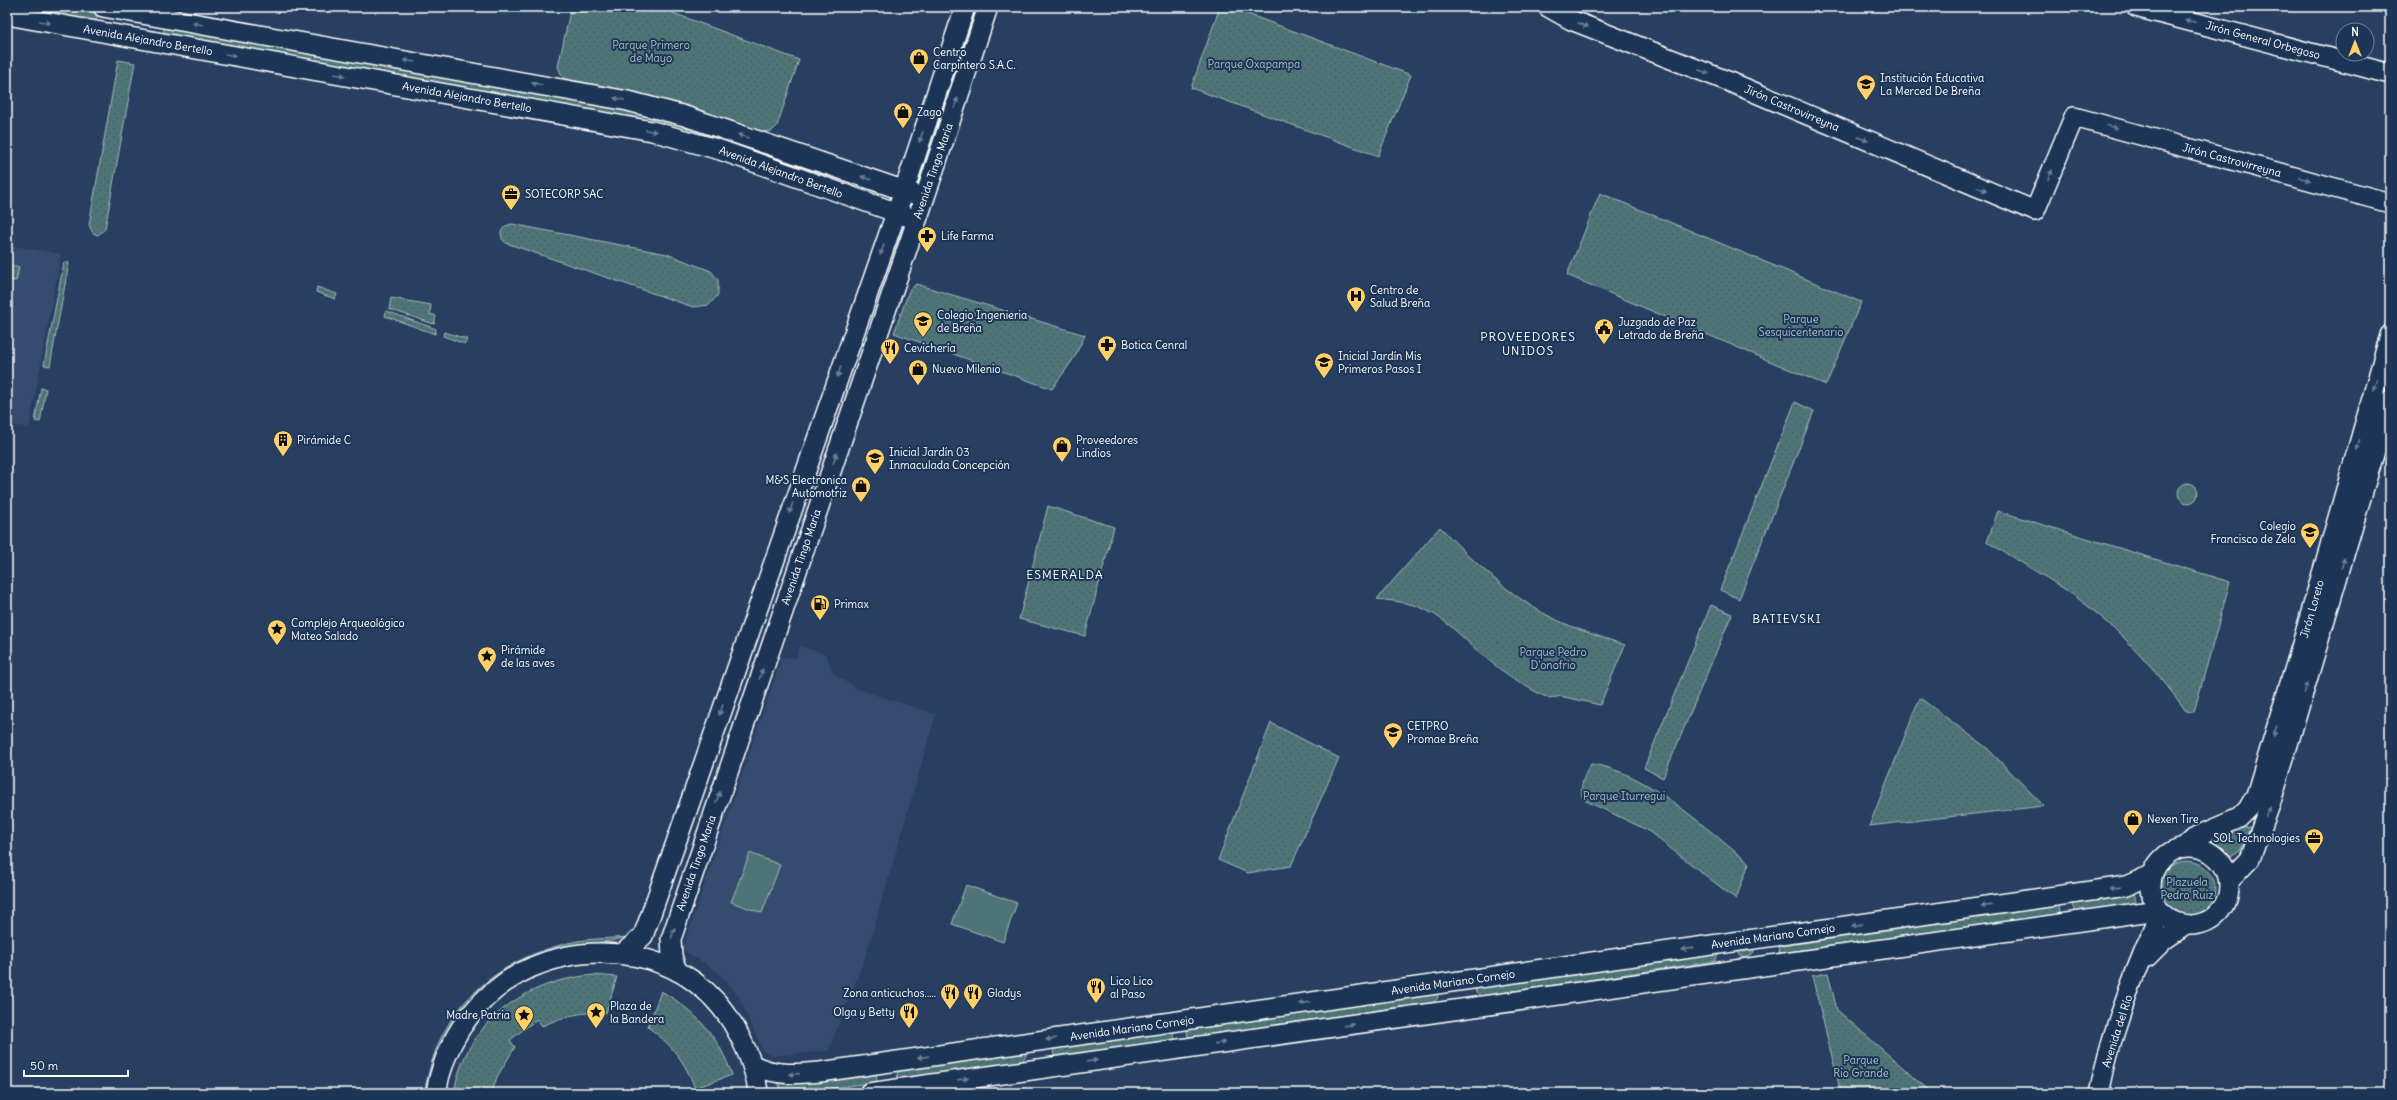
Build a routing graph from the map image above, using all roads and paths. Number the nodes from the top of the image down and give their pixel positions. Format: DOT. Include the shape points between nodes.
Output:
graph roads {
  1 [pos="965,7"];
  2 [pos="988,7"];
  3 [pos="1548,7"];
  4 [pos="2136,7"];
  5 [pos="115,8"];
  6 [pos="150,11"];
  7 [pos="7,15"];
  8 [pos="116,35"];
  9 [pos="146,40"];
  10 [pos="2390,74"];
  11 [pos="903,191"];
  12 [pos="925,198"];
  13 [pos="2390,203"];
  14 [pos="895,213"];
  15 [pos="917,220"];
  16 [pos="2390,335"];
  17 [pos="2390,400"];
  18 [pos="2186,846"];
  19 [pos="2151,875"];
  20 [pos="2229,881"];
  21 [pos="2064,895"];
  22 [pos="2159,911"];
  23 [pos="2068,923"];
  24 [pos="2186,925"];
  25 [pos="1760,938"];
  26 [pos="1732,942"];
  27 [pos="622,954"];
  28 [pos="1765,966"];
  29 [pos="1737,970"];
  30 [pos="2138,970"];
  31 [pos="677,971"];
  32 [pos="1458,982"];
  33 [pos="1462,1009"];
  34 [pos="753,1065"];
  35 [pos="436,1093"];
  36 [pos="758,1093"];
  37 [pos="869,1093"];
  38 [pos="2099,1093"];
  1 -- 11 [label="main road, Avenida Tingo María, one-way"];
  12 -- 2 [label="main road, Avenida Tingo María, one-way"];
  3 -- 13 [label="main road, Jirón Castrovirreyna, one-way" via="1571,20 1730,82 2035,211 2074,116"];
  10 -- 4 [label="main road, Jirón General Orbegoso, one-way"];
  5 -- 6 [label="main road, Avenida Alejandro Bertello"];
  5 -- 8 [label="main road"];
  6 -- 9 [label="main road"];
  11 -- 6 [label="main road, Avenida Alejandro Bertello, one-way" via="685,116 634,102"];
  7 -- 8 [label="main road, Avenida Alejandro Bertello, one-way"];
  8 -- 9 [label="main road, Avenida Alejandro Bertello"];
  9 -- 14 [label="main road, Avenida Alejandro Bertello, one-way" via="652,131 720,150"];
  11 -- 12 [label="main road, Avenida Alejandro Bertello"];
  11 -- 14 [label="main road, Avenida Tingo María"];
  12 -- 15 [label="main road, Avenida Tingo María"];
  14 -- 15 [label="main road, Avenida Alejandro Bertello"];
  14 -- 27 [label="main road, Avenida Tingo María, one-way" via="643,936"];
  31 -- 15 [label="main road, Avenida Tingo María, one-way" via="670,946 673,933"];
  16 -- 18 [label="main road, Jirón Loreto, one-way" via="2256,795 2248,809 2238,818 2197,836"];
  20 -- 17 [label="main road, Jirón Loreto, one-way" via="2250,859 2270,805"];
  18 -- 19 [label="main road" via="2161,858"];
  18 -- 20 [label="main road" via="2210,851 2226,869"];
  19 -- 21 [label="main road, Avenida Mariano Cornejo, one-way" via="2126,886"];
  19 -- 22 [label="main road" via="2152,899"];
  20 -- 24 [label="main road" via="2226,901 2215,916 2197,925"];
  21 -- 23 [label="main road"];
  21 -- 25 [label="main road, Avenida Mariano Cornejo, one-way"];
  22 -- 23 [label="main road"];
  22 -- 24 [label="main road" via="2167,918"];
  22 -- 30 [label="main road, Avenida del Río" via="2156,928"];
  23 -- 28 [label="main road"];
  24 -- 30 [label="main road, Avenida del Río" via="2164,940"];
  25 -- 26 [label="main road, Avenida Mariano Cornejo"];
  25 -- 28 [label="main road" via="1769,951 1769,959"];
  26 -- 29 [label="main road" via="1729,957"];
  26 -- 32 [label="main road, Avenida Mariano Cornejo, one-way"];
  27 -- 31 [label="main road" via="642,958"];
  27 -- 35 [label="main road" via="599,952 568,955 534,966 503,984 470,1015 453,1040 442,1067"];
  28 -- 29 [label="main road"];
  29 -- 33 [label="main road"];
  30 -- 38 [label="main road, Avenida del Río" via="2106,1055"];
  31 -- 34 [label="main road" via="702,986 719,1003 733,1024"];
  32 -- 33 [label="main road" via="1475,993 1474,1001"];
  32 -- 33 [label="main road" via="1445,997 1447,1004"];
  32 -- 34 [label="main road, Avenida Mariano Cornejo, one-way" via="820,1072 783,1075"];
  37 -- 33 [label="main road, one-way"];
  34 -- 36 [label="main road"];
}
